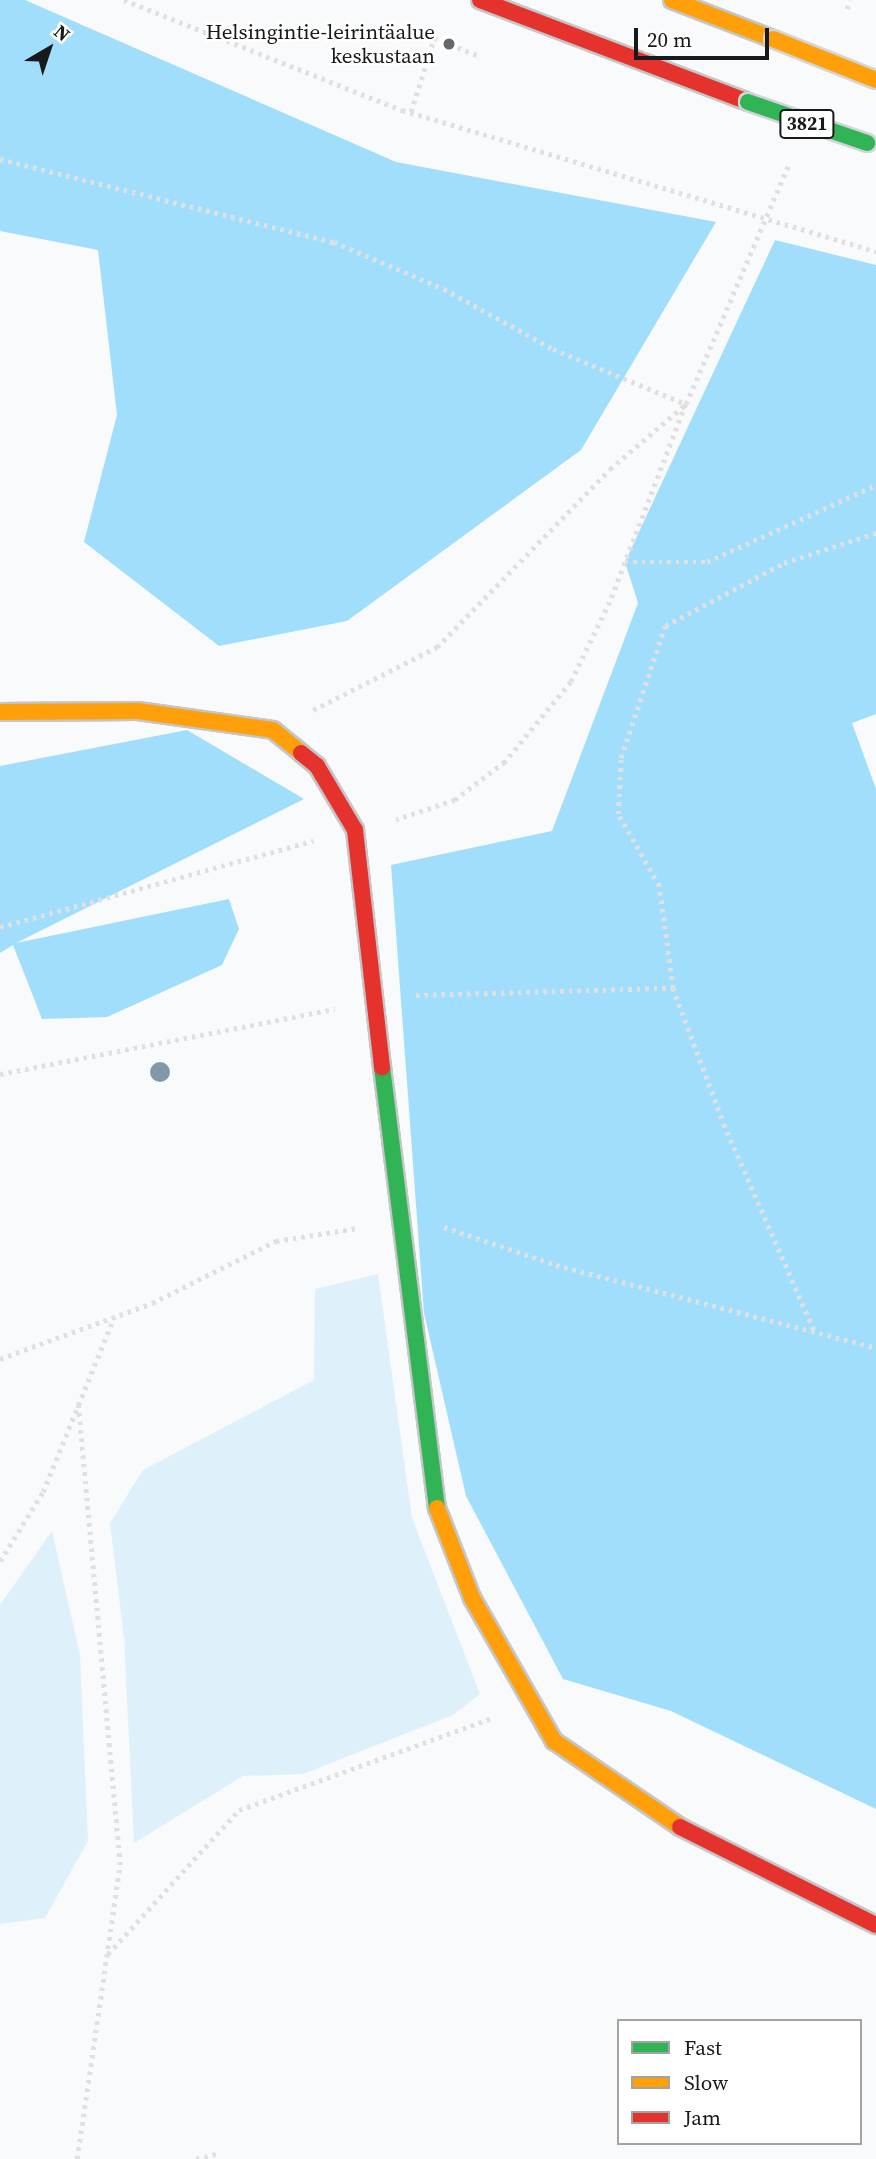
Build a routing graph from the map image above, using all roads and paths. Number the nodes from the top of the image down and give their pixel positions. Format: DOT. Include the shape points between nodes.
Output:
graph roads {
  1 [pos="124,0"];
  2 [pos="480,0"];
  3 [pos="672,0"];
  4 [pos="850,0"];
  5 [pos="847,9"];
  6 [pos="477,55"];
  7 [pos="876,80"];
  8 [pos="411,112"];
  9 [pos="872,144"];
  10 [pos="0,159"];
  11 [pos="789,164"];
  12 [pos="768,215"];
  13 [pos="876,251"];
  14 [pos="686,404"];
  15 [pos="876,485"];
  16 [pos="876,533"];
  17 [pos="625,562"];
  18 [pos="0,712"];
  19 [pos="273,730"];
  20 [pos="355,830"];
  21 [pos="0,927"];
  22 [pos="673,988"];
  23 [pos="372,1002"];
  24 [pos="0,1074"];
  25 [pos="399,1224"];
  26 [pos="115,1316"];
  27 [pos="816,1332"];
  28 [pos="876,1348"];
  29 [pos="0,1359"];
  30 [pos="78,1405"];
  31 [pos="0,1561"];
  32 [pos="532,1703"];
  33 [pos="876,1926"];
  34 [pos="107,1955"];
  35 [pos="220,2153"];
  36 [pos="77,2159"];
  37 [pos="196,2159"];
  1 -- 8 [label="path"];
  2 -- 9 [label="street, 3821, bridge"];
  3 -- 7 [label="street, bridge"];
  4 -- 5 [label="path"];
  6 -- 8 [label="path" via="434,38"];
  8 -- 12 [label="path"];
  10 -- 14 [label="path" via="334,243 444,289 553,349"];
  11 -- 12 [label="path"];
  12 -- 13 [label="path"];
  12 -- 14 [label="path"];
  14 -- 17 [label="path"];
  14 -- 19 [label="path" via="610,469 436,647"];
  15 -- 17 [label="path" via="707,562"];
  16 -- 22 [label="path" via="784,563 665,626 621,758 618,814 659,886"];
  17 -- 20 [label="path" via="570,682 505,762 455,800"];
  18 -- 19 [label="street" via="138,712"];
  19 -- 20 [label="street" via="317,766"];
  20 -- 21 [label="path"];
  20 -- 23 [label="street" via="369,921"];
  22 -- 23 [label="path" via="419,995"];
  22 -- 27 [label="path" via="724,1124"];
  23 -- 24 [label="path"];
  23 -- 25 [label="street"];
  25 -- 26 [label="path" via="276,1241"];
  25 -- 27 [label="path" via="460,1228 556,1265"];
  25 -- 32 [label="street" via="439,1522 472,1598"];
  26 -- 29 [label="path"];
  26 -- 30 [label="path"];
  27 -- 28 [label="path"];
  30 -- 31 [label="path" via="43,1492"];
  30 -- 34 [label="path" via="120,1865"];
  32 -- 33 [label="street" via="554,1741 648,1811"];
  32 -- 34 [label="path" via="239,1810"];
  34 -- 36 [label="path"];
  35 -- 37 [label="path"];
}
